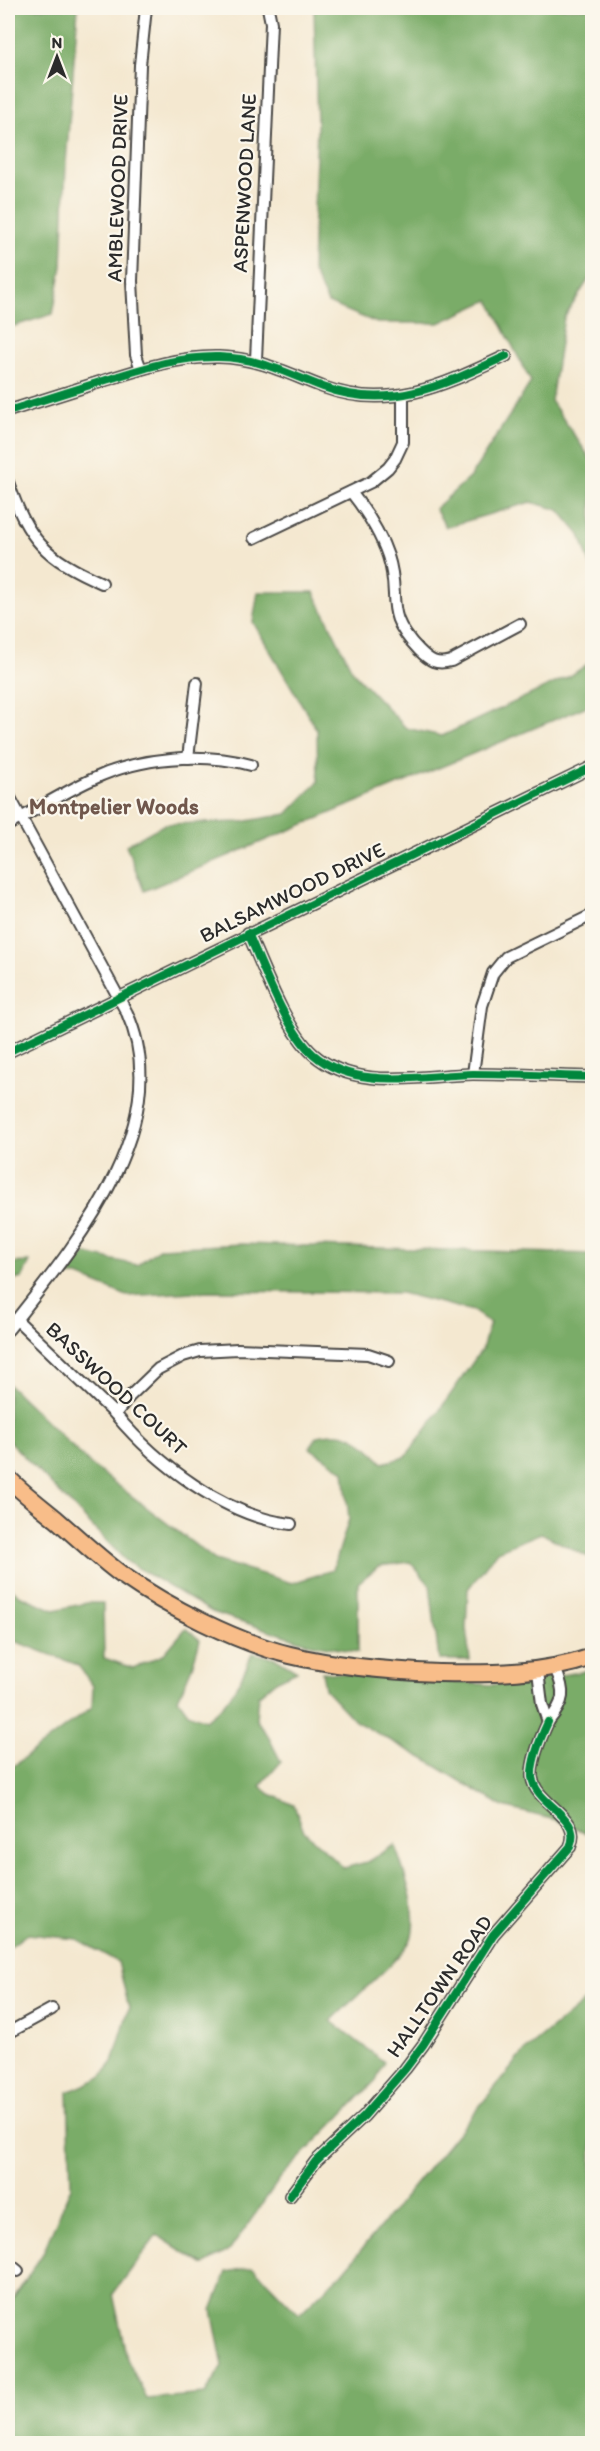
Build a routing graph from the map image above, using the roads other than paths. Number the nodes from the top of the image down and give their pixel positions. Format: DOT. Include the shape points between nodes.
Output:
graph roads {
  1 [pos="146,8"];
  2 [pos="268,8"];
  3 [pos="506,356"];
  4 [pos="256,360"];
  5 [pos="141,369"];
  6 [pos="403,395"];
  7 [pos="8,411"];
  8 [pos="8,482"];
  9 [pos="351,492"];
  10 [pos="254,538"];
  11 [pos="102,583"];
  12 [pos="520,624"];
  13 [pos="197,683"];
  14 [pos="189,758"];
  15 [pos="251,765"];
  16 [pos="592,767"];
  17 [pos="8,794"];
  18 [pos="20,818"];
  19 [pos="8,825"];
  20 [pos="592,915"];
  21 [pos="248,933"];
  22 [pos="118,997"];
  23 [pos="8,1052"];
  24 [pos="473,1074"];
  25 [pos="592,1077"];
  26 [pos="16,1319"];
  27 [pos="8,1330"];
  28 [pos="389,1361"];
  29 [pos="116,1414"];
  30 [pos="8,1478"];
  31 [pos="291,1524"];
  32 [pos="592,1657"];
  33 [pos="555,1668"];
  34 [pos="538,1671"];
  35 [pos="548,1722"];
  36 [pos="52,2009"];
  37 [pos="8,2033"];
  38 [pos="290,2196"];
  39 [pos="8,2263"];
  40 [pos="18,2271"];
  1 -- 5 [label="street, AMBLEWOOD DRIVE" via="140,65 132,281 136,355"];
  2 -- 4 [label="street, ASPENWOOD LANE" via="271,23"];
  3 -- 6 [label="street" via="441,386"];
  4 -- 5 [label="street" via="202,357"];
  4 -- 6 [label="street" via="340,392"];
  5 -- 7 [label="street"];
  6 -- 9 [label="street" via="404,434 395,459 380,476"];
  8 -- 11 [label="street" via="23,520 47,552 72,570"];
  9 -- 10 [label="street"];
  9 -- 12 [label="street" via="374,525 388,556 398,623 426,658 437,663 451,661"];
  13 -- 14 [label="street"];
  14 -- 15 [label="street"];
  14 -- 18 [label="street" via="109,772"];
  16 -- 21 [label="street, BALSAMWOOD DRIVE"];
  17 -- 18 [label="street"];
  18 -- 19 [label="street"];
  18 -- 22 [label="street"];
  20 -- 24 [label="street" via="506,957 493,973 482,1006"];
  21 -- 22 [label="street, BALSAMWOOD DRIVE"];
  21 -- 24 [label="street" via="298,1035 326,1063 367,1077"];
  22 -- 23 [label="street, BALSAMWOOD DRIVE"];
  22 -- 26 [label="street" via="139,1047 140,1090 131,1136 114,1177 92,1214"];
  24 -- 25 [label="street"];
  26 -- 27 [label="street"];
  26 -- 29 [label="street, BASSWOOD COURT"];
  28 -- 29 [label="street" via="368,1354 238,1349 200,1352 158,1369"];
  29 -- 31 [label="street, BASSWOOD COURT" via="169,1466 219,1500 265,1520"];
  30 -- 34 [label="main road" via="122,1575 202,1622 288,1655 396,1671"];
  32 -- 33 [label="main road"];
  33 -- 34 [label="main road"];
  33 -- 35 [label="street, HALLTOWN ROAD" via="563,1686 562,1697"];
  34 -- 35 [label="street"];
  35 -- 38 [label="street, HALLTOWN ROAD" via="532,1777 548,1804 570,1824 570,1847 492,1935 405,2069 364,2116 316,2161"];
  36 -- 37 [label="street"];
  39 -- 40 [label="street"];
}
